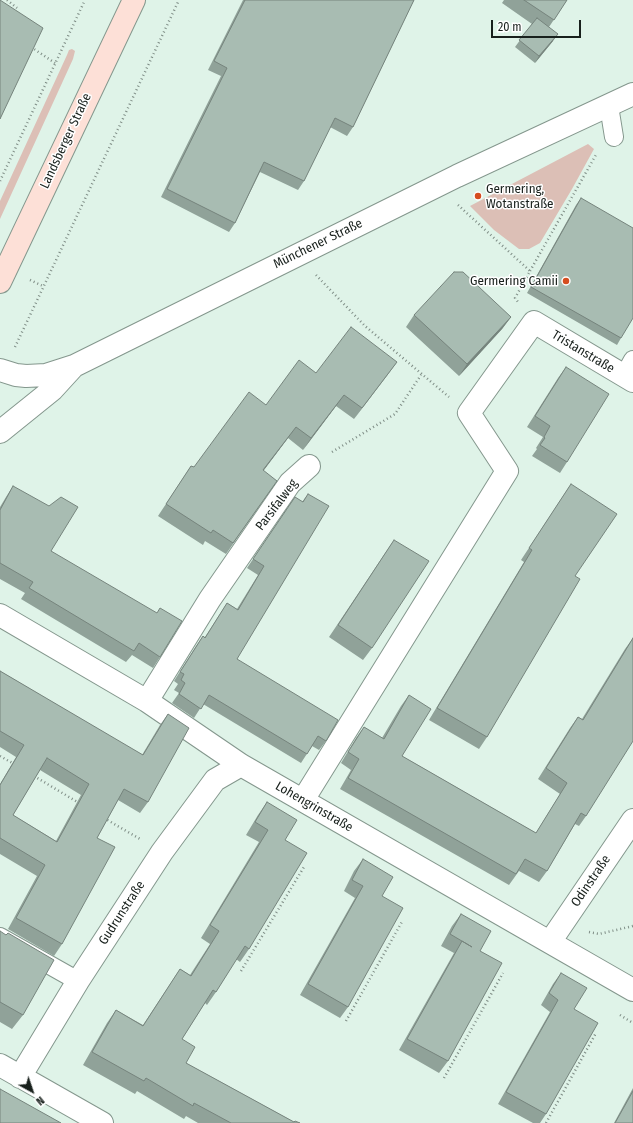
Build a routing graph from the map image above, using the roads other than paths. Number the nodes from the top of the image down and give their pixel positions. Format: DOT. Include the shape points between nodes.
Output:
graph roads {
  1 [pos="129,2"];
  2 [pos="633,94"];
  3 [pos="0,282"];
  4 [pos="74,366"];
  5 [pos="2,371"];
  6 [pos="630,373"];
  7 [pos="0,432"];
  8 [pos="309,466"];
  9 [pos="0,615"];
  10 [pos="147,701"];
  11 [pos="240,765"];
  12 [pos="303,800"];
  13 [pos="633,820"];
  14 [pos="0,936"];
  15 [pos="550,942"];
  16 [pos="78,981"];
  17 [pos="633,990"];
  18 [pos="0,1065"];
  19 [pos="20,1077"];
  20 [pos="102,1123"];
  1 -- 3 [label="main road, Landsberger Straße"];
  2 -- 4 [label="street, Münchener Straße" via="612,121 442,184"];
  4 -- 5 [label="street, Münchener Straße" via="46,375 16,375"];
  4 -- 7 [label="street" via="52,390"];
  6 -- 12 [label="street, Tristanstraße" via="534,322 469,413 507,471"];
  8 -- 10 [label="street, Parsifalweg" via="285,490 210,599"];
  9 -- 10 [label="street, Lohengrinstraße"];
  10 -- 11 [label="street, Lohengrinstraße"];
  11 -- 12 [label="street, Lohengrinstraße"];
  11 -- 16 [label="street, Gudrunstraße" via="215,780 162,852"];
  12 -- 15 [label="street, Lohengrinstraße"];
  13 -- 15 [label="street, Odinstraße"];
  14 -- 16 [label="lane"];
  15 -- 17 [label="street, Lohengrinstraße"];
  16 -- 19 [label="street, Gudrunstraße"];
  18 -- 19 [label="street"];
  19 -- 20 [label="street"];
}
